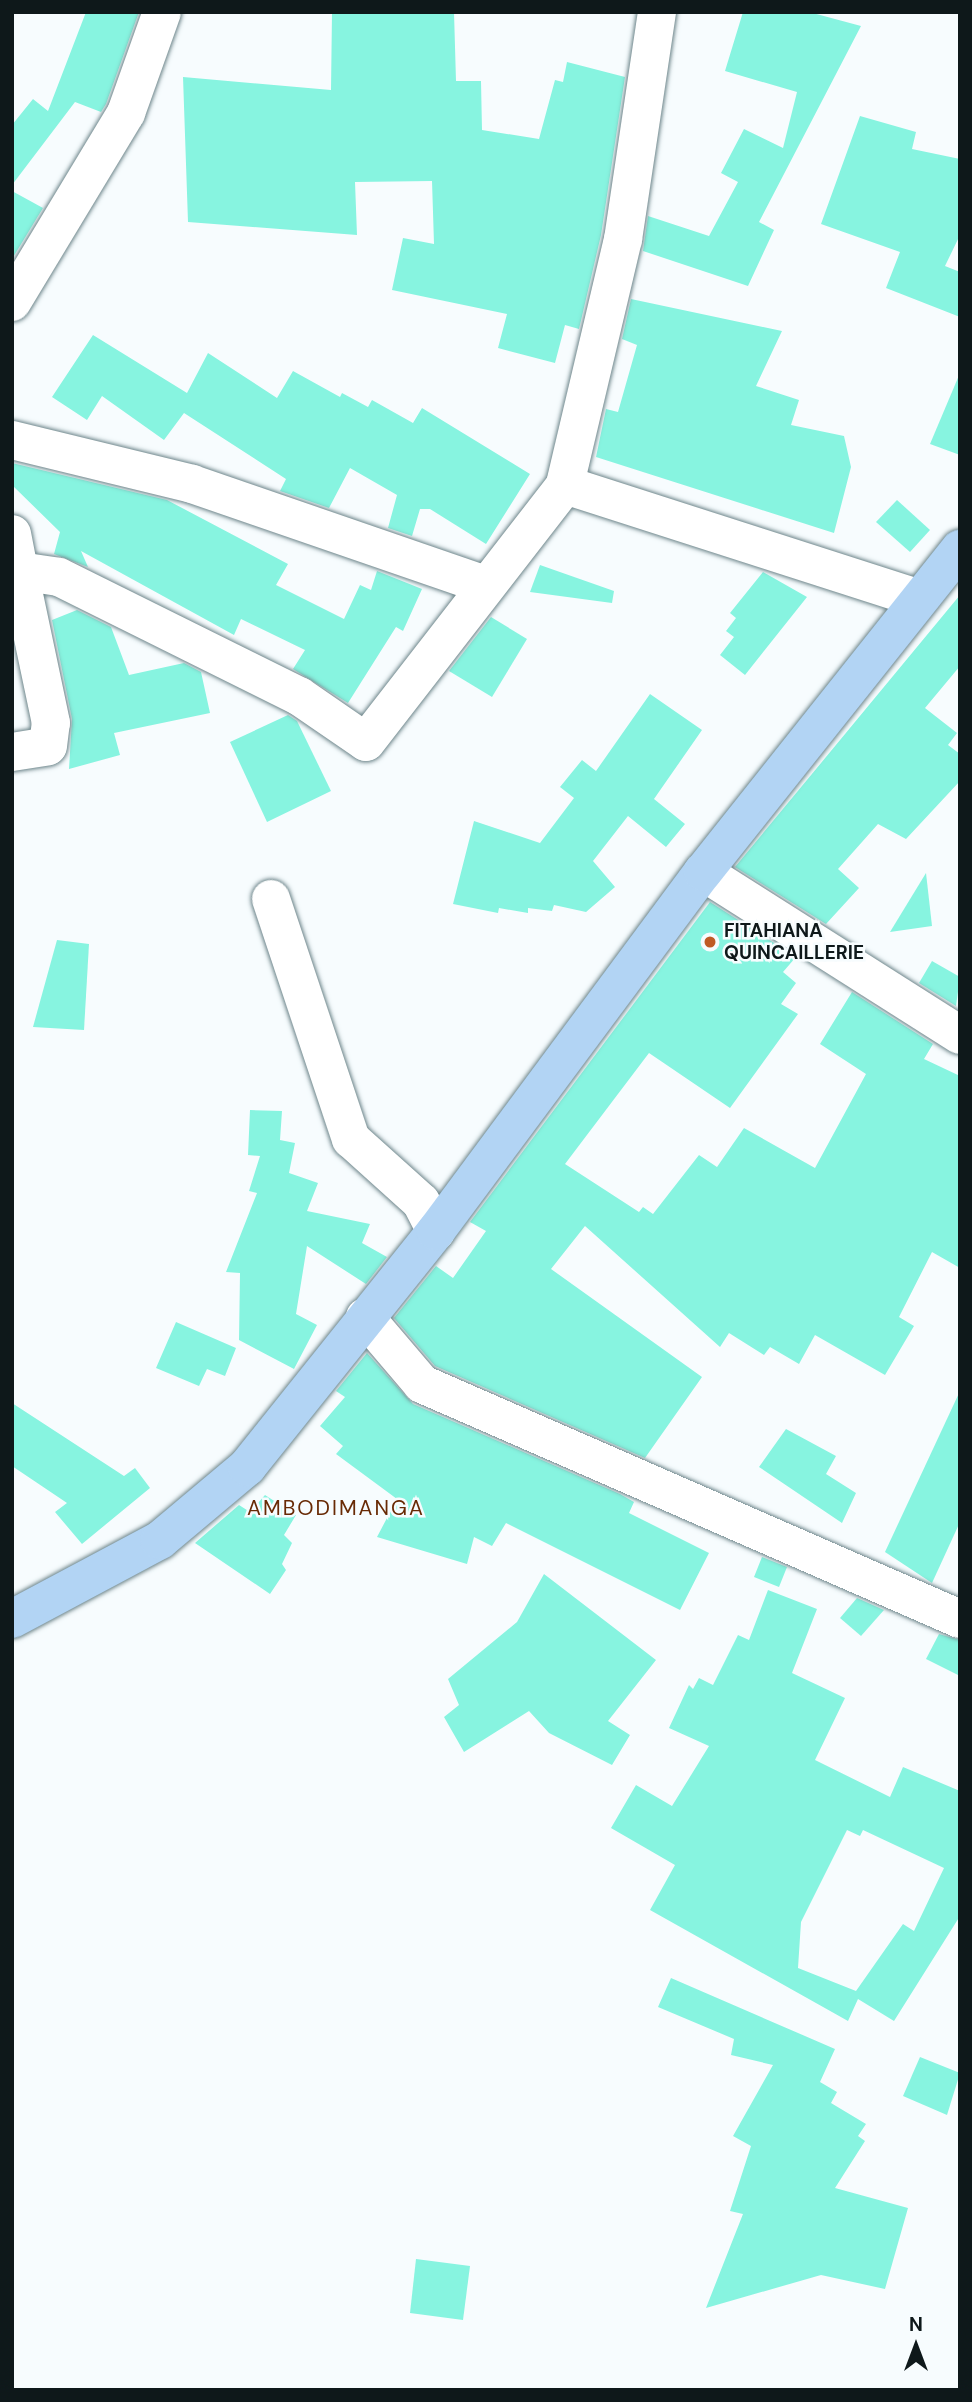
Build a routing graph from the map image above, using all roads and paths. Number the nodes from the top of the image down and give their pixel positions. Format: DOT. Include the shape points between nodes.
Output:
graph roads {
  1 [pos="162,12"];
  2 [pos="657,12"];
  3 [pos="12,302"];
  4 [pos="12,440"];
  5 [pos="565,485"];
  6 [pos="12,534"];
  7 [pos="960,549"];
  8 [pos="19,571"];
  9 [pos="483,584"];
  10 [pos="916,598"];
  11 [pos="12,752"];
  12 [pos="703,872"];
  13 [pos="271,899"];
  14 [pos="960,1035"];
  15 [pos="436,1231"];
  16 [pos="365,1318"];
  17 [pos="12,1619"];
  18 [pos="960,1619"];
  1 -- 3 [label="street" via="126,113"];
  2 -- 5 [label="street" via="623,239"];
  4 -- 9 [label="street" via="192,484"];
  5 -- 9 [label="street"];
  5 -- 10 [label="street"];
  6 -- 8 [label="street"];
  7 -- 10 [label="main road"];
  8 -- 9 [label="street" via="59,578 95,595 299,696 366,742"];
  8 -- 11 [label="street" via="51,723 48,746"];
  10 -- 12 [label="main road"];
  12 -- 14 [label="street"];
  12 -- 15 [label="main road"];
  13 -- 15 [label="street" via="351,1139 421,1202"];
  15 -- 16 [label="main road"];
  16 -- 17 [label="main road" via="247,1466 205,1505 160,1540"];
  16 -- 18 [label="street" via="422,1384"];
}
